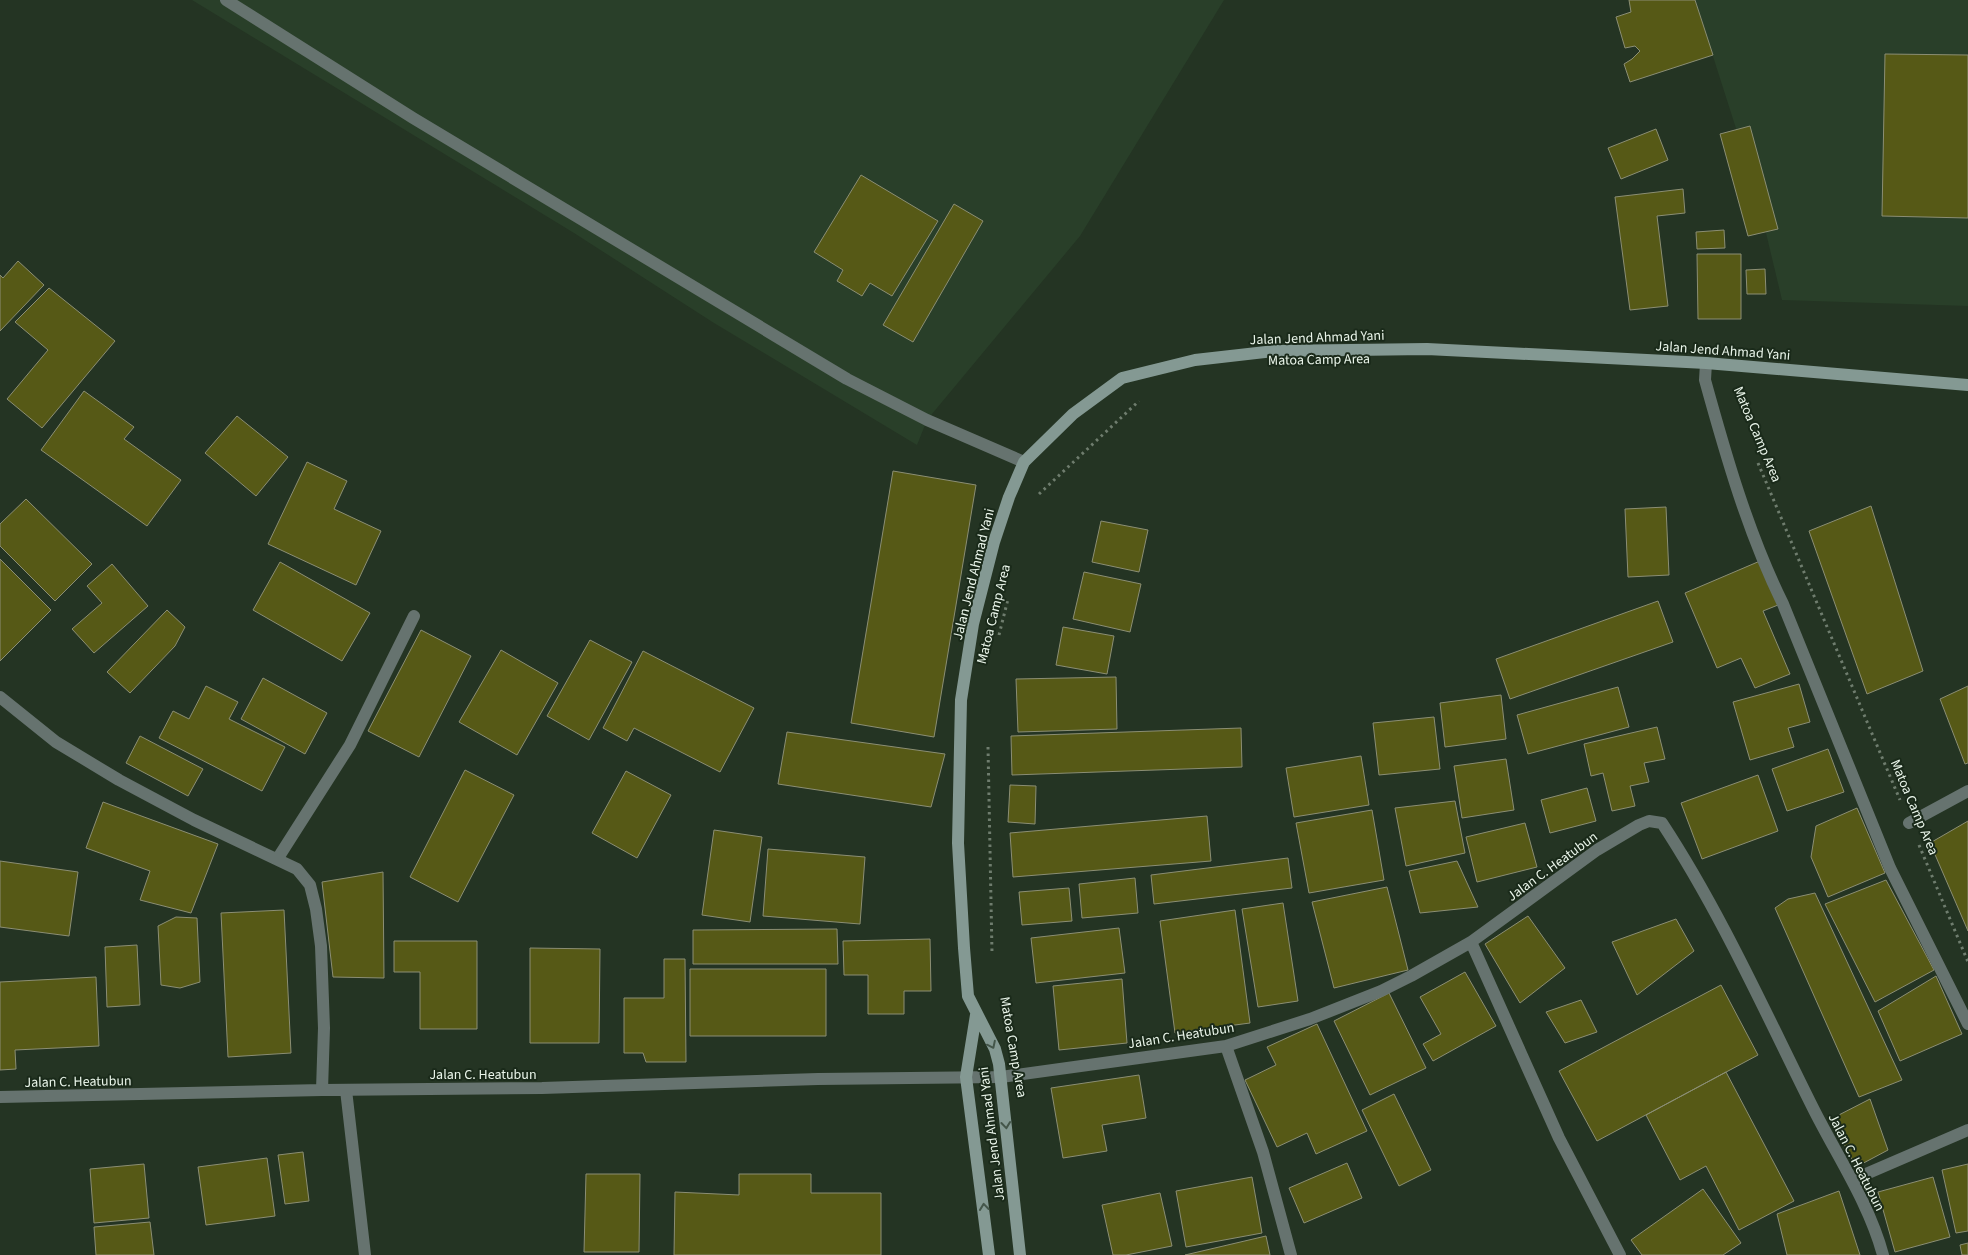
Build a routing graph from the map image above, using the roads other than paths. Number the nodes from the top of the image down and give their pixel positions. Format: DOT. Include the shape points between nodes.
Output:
graph roads {
  1 [pos="226,0"];
  2 [pos="1706,363"];
  3 [pos="1968,384"];
  4 [pos="1024,462"];
  5 [pos="414,616"];
  6 [pos="0,697"];
  7 [pos="1968,791"];
  8 [pos="1909,823"];
  9 [pos="278,858"];
  10 [pos="1470,942"];
  11 [pos="976,1015"];
  12 [pos="1968,1024"];
  13 [pos="1226,1046"];
  14 [pos="966,1077"];
  15 [pos="1001,1077"];
  16 [pos="322,1090"];
  17 [pos="346,1090"];
  18 [pos="0,1097"];
  19 [pos="1968,1130"];
  20 [pos="1852,1180"];
  21 [pos="365,1255"];
  22 [pos="989,1255"];
  23 [pos="1020,1255"];
  24 [pos="1291,1255"];
  25 [pos="1620,1255"];
  26 [pos="1883,1255"];
  1 -- 4 [label="street" via="414,118 847,379 927,420"];
  2 -- 3 [label="main road, Jalan Jend Ahmad Yani"];
  2 -- 4 [label="main road, Jalan Jend Ahmad Yani" via="1427,349 1274,351 1195,360 1122,378 1073,414"];
  2 -- 12 [label="street" via="1704,380 1734,483 1768,574 1890,868"];
  4 -- 11 [label="main road, Jalan Jend Ahmad Yani" via="994,542 973,624 961,700 958,843 968,996"];
  5 -- 9 [label="street" via="350,746"];
  6 -- 9 [label="street" via="56,742 119,780 194,820"];
  7 -- 8 [label="street"];
  9 -- 16 [label="street" via="297,869 310,886 316,909 322,955"];
  10 -- 13 [label="street, Jalan C. Heatubun" via="1381,991"];
  10 -- 20 [label="street, Jalan C. Heatubun" via="1597,850 1649,821 1662,823 1687,861 1741,960"];
  10 -- 25 [label="street" via="1559,1138"];
  11 -- 14 [label="main road, Jalan Jend Ahmad Yani"];
  11 -- 15 [label="main road, Jalan Jend Ahmad Yani, one-way" via="995,1049"];
  13 -- 15 [label="street, Jalan C. Heatubun"];
  13 -- 24 [label="street" via="1263,1152"];
  14 -- 15 [label="street, Jalan C. Heatubun"];
  14 -- 17 [label="street, Jalan C. Heatubun"];
  22 -- 14 [label="main road, Jalan Jend Ahmad Yani, one-way"];
  15 -- 23 [label="main road, Jalan Jend Ahmad Yani, one-way"];
  16 -- 17 [label="street, Jalan C. Heatubun"];
  16 -- 18 [label="street, Jalan C. Heatubun"];
  17 -- 21 [label="street"];
  19 -- 20 [label="street"];
  20 -- 26 [label="street, Jalan C. Heatubun"];
}
